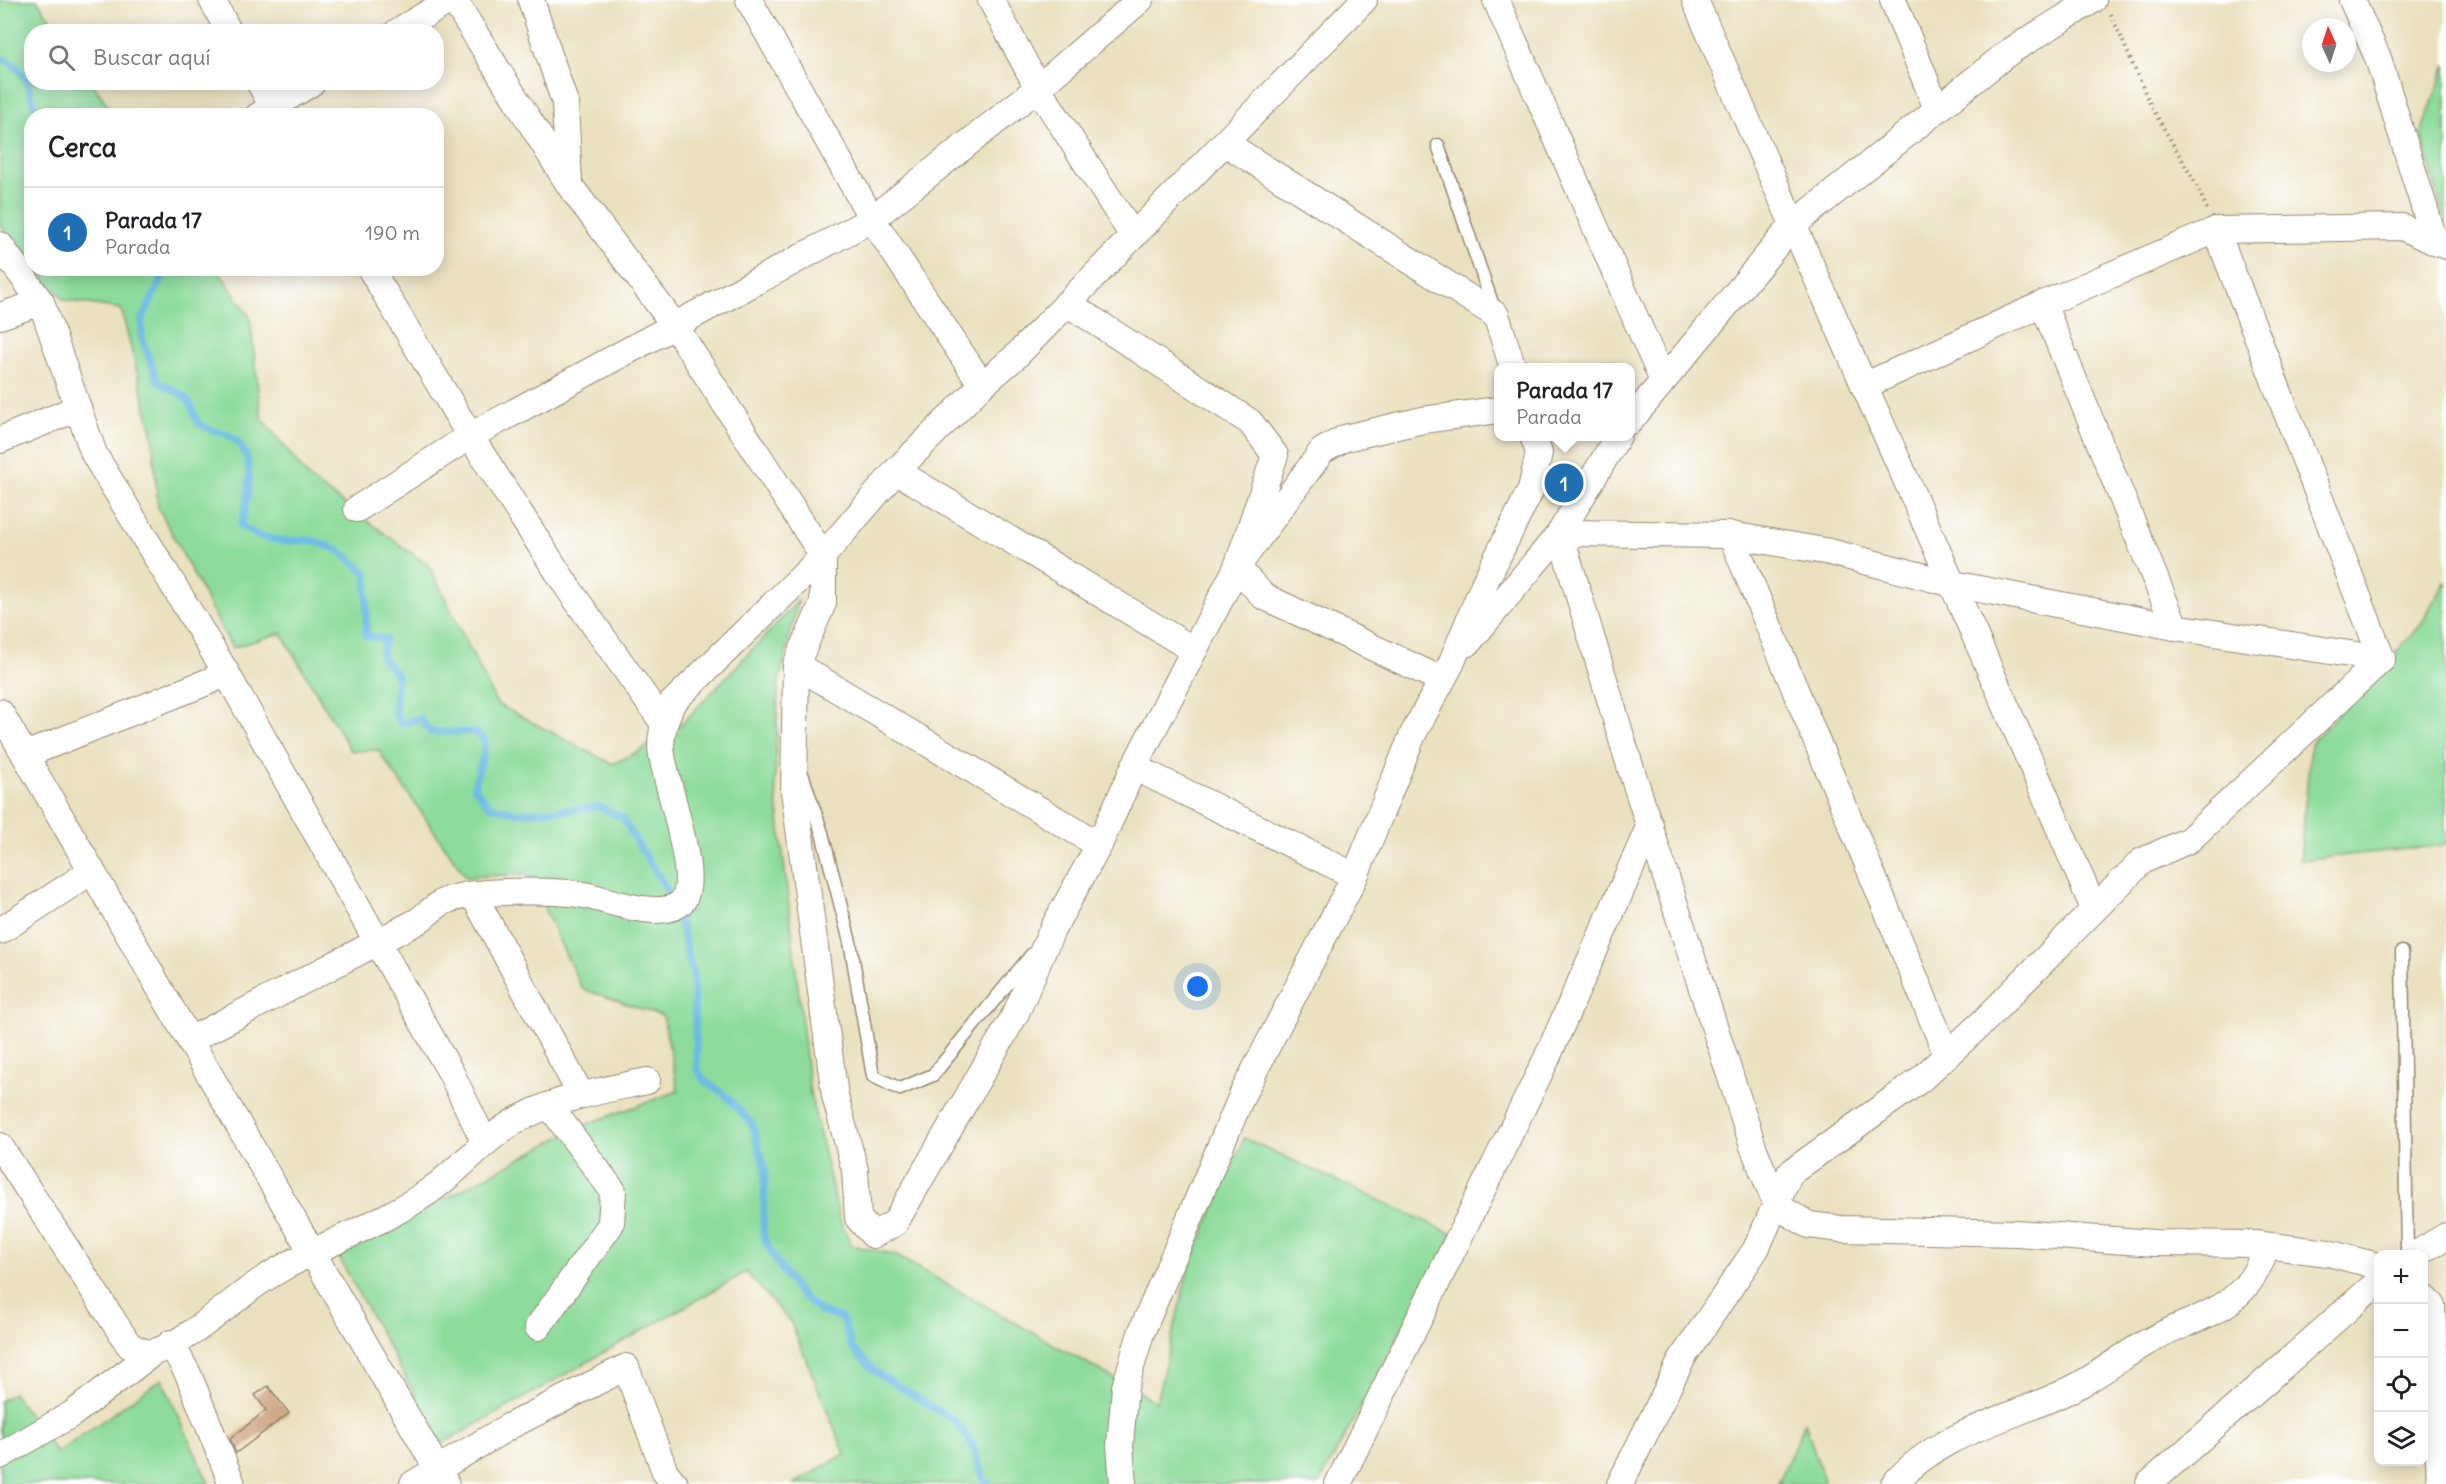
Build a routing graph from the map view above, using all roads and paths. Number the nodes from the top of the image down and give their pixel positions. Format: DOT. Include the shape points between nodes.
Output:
graph roads {
  1 [pos="212,0"];
  2 [pos="452,0"];
  3 [pos="531,0"];
  4 [pos="749,0"];
  5 [pos="991,0"];
  6 [pos="1140,0"];
  7 [pos="1364,0"];
  8 [pos="1496,0"];
  9 [pos="1695,0"];
  10 [pos="1893,0"];
  11 [pos="2352,0"];
  12 [pos="2101,5"];
  13 [pos="225,24"];
  14 [pos="412,24"];
  15 [pos="1038,88"];
  16 [pos="262,90"];
  17 [pos="302,90"];
  18 [pos="269,108"];
  19 [pos="276,108"];
  20 [pos="1937,109"];
  21 [pos="1225,143"];
  22 [pos="1438,145"];
  23 [pos="570,186"];
  24 [pos="872,219"];
  25 [pos="1792,226"];
  26 [pos="2216,230"];
  27 [pos="1133,236"];
  28 [pos="2440,244"];
  29 [pos="0,245"];
  30 [pos="375,276"];
  31 [pos="40,302"];
  32 [pos="1067,303"];
  33 [pos="2043,304"];
  34 [pos="1496,315"];
  35 [pos="0,316"];
  36 [pos="675,326"];
  37 [pos="1511,363"];
  38 [pos="1662,379"];
  39 [pos="982,385"];
  40 [pos="1864,386"];
  41 [pos="78,408"];
  42 [pos="1494,411"];
  43 [pos="1635,414"];
  44 [pos="470,435"];
  45 [pos="0,440"];
  46 [pos="1535,441"];
  47 [pos="1615,441"];
  48 [pos="896,471"];
  49 [pos="357,509"];
  50 [pos="1560,532"];
  51 [pos="1731,535"];
  52 [pos="824,556"];
  53 [pos="1237,567"];
  54 [pos="1953,584"];
  55 [pos="2175,627"];
  56 [pos="1194,650"];
  57 [pos="2382,658"];
  58 [pos="796,665"];
  59 [pos="1446,672"];
  60 [pos="227,674"];
  61 [pos="0,712"];
  62 [pos="664,724"];
  63 [pos="794,750"];
  64 [pos="25,755"];
  65 [pos="1134,767"];
  66 [pos="1650,825"];
  67 [pos="1099,846"];
  68 [pos="92,871"];
  69 [pos="1355,876"];
  70 [pos="473,894"];
  71 [pos="2094,909"];
  72 [pos="1052,930"];
  73 [pos="0,931"];
  74 [pos="376,942"];
  75 [pos="2402,952"];
  76 [pos="190,1040"];
  77 [pos="1947,1055"];
  78 [pos="647,1081"];
  79 [pos="581,1095"];
  80 [pos="549,1105"];
  81 [pos="485,1143"];
  82 [pos="0,1146"];
  83 [pos="1777,1206"];
  84 [pos="2446,1236"];
  85 [pos="2255,1244"];
  86 [pos="2407,1250"];
  87 [pos="2423,1250"];
  88 [pos="311,1251"];
  89 [pos="2374,1265"];
  90 [pos="2374,1286"];
  91 [pos="2428,1301"];
  92 [pos="538,1327"];
  93 [pos="162,1347"];
  94 [pos="0,1456"];
  95 [pos="442,1477"];
  96 [pos="232,1484"];
  97 [pos="413,1484"];
  98 [pos="675,1484"];
  99 [pos="1123,1484"];
  100 [pos="1338,1484"];
  101 [pos="1620,1484"];
  102 [pos="1893,1484"];
  103 [pos="2149,1484"];
  104 [pos="2439,1484"];
  1 -- 13 [label="street"];
  2 -- 14 [label="street"];
  2 -- 23 [label="street"];
  3 -- 23 [label="street" via="565,103"];
  4 -- 24 [label="street"];
  5 -- 15 [label="street"];
  6 -- 15 [label="street"];
  7 -- 21 [label="street"];
  8 -- 38 [label="street"];
  9 -- 25 [label="street"];
  10 -- 20 [label="street"];
  11 -- 28 [label="street" via="2378,58"];
  12 -- 20 [label="street" via="2009,52"];
  12 -- 26 [label="path" via="2151,106 2197,186"];
  15 -- 24 [label="street"];
  15 -- 27 [label="street"];
  16 -- 18 [label="street"];
  17 -- 19 [label="street"];
  20 -- 25 [label="street"];
  21 -- 27 [label="street"];
  21 -- 34 [label="street"];
  22 -- 34 [label="lane"];
  23 -- 36 [label="street"];
  24 -- 36 [label="street"];
  24 -- 39 [label="street"];
  25 -- 38 [label="street"];
  25 -- 40 [label="street"];
  26 -- 28 [label="street" via="2402,227"];
  26 -- 33 [label="street"];
  26 -- 57 [label="street"];
  27 -- 32 [label="street"];
  29 -- 31 [label="street"];
  30 -- 44 [label="street"];
  31 -- 35 [label="street"];
  31 -- 41 [label="street"];
  32 -- 39 [label="street"];
  32 -- 53 [label="street" via="1250,422 1275,456"];
  33 -- 40 [label="street"];
  33 -- 55 [label="street"];
  34 -- 37 [label="street"];
  36 -- 44 [label="street"];
  36 -- 52 [label="street"];
  38 -- 43 [label="street"];
  39 -- 48 [label="street"];
  40 -- 54 [label="street"];
  41 -- 45 [label="street"];
  41 -- 60 [label="street" via="94,454"];
  42 -- 53 [label="street" via="1423,420 1345,438 1322,451"];
  44 -- 49 [label="street"];
  44 -- 62 [label="street" via="568,588"];
  46 -- 59 [label="street" via="1539,453 1531,489"];
  47 -- 50 [label="street"];
  48 -- 52 [label="street"];
  48 -- 56 [label="street"];
  50 -- 51 [label="street"];
  50 -- 59 [label="street"];
  50 -- 66 [label="street"];
  51 -- 54 [label="street" via="1830,552"];
  51 -- 77 [label="street"];
  52 -- 58 [label="street" via="823,603"];
  52 -- 62 [label="street" via="672,703"];
  53 -- 56 [label="street"];
  53 -- 59 [label="street" via="1263,596"];
  54 -- 55 [label="street"];
  54 -- 71 [label="street"];
  55 -- 57 [label="street"];
  56 -- 65 [label="street"];
  57 -- 71 [label="street" via="2188,840 2142,861"];
  58 -- 63 [label="street"];
  58 -- 67 [label="street"];
  59 -- 69 [label="street" via="1413,734"];
  60 -- 64 [label="street"];
  60 -- 74 [label="street"];
  61 -- 64 [label="street"];
  62 -- 70 [label="street" via="664,773 689,873 688,893 678,905 655,910 582,895"];
  63 -- 72 [label="lane" via="822,833 850,942 873,1077 900,1089 933,1076"];
  63 -- 72 [label="street" via="794,791 835,1096 855,1170 858,1218 873,1235 895,1223 977,1085 1017,1013"];
  64 -- 68 [label="street"];
  65 -- 67 [label="street"];
  65 -- 69 [label="street"];
  66 -- 83 [label="street" via="1754,1149"];
  66 -- 100 [label="street" via="1546,1060"];
  67 -- 72 [label="street"];
  68 -- 73 [label="street"];
  68 -- 76 [label="street"];
  69 -- 99 [label="street" via="1243,1093 1141,1334 1125,1387 1120,1445"];
  70 -- 74 [label="street" via="444,902 418,921"];
  70 -- 79 [label="street"];
  71 -- 77 [label="street"];
  74 -- 76 [label="street"];
  74 -- 81 [label="street" via="451,1073"];
  75 -- 86 [label="lane"];
  76 -- 88 [label="street"];
  77 -- 83 [label="street" via="1920,1080 1790,1173"];
  78 -- 79 [label="street"];
  79 -- 80 [label="street"];
  80 -- 81 [label="street" via="519,1119"];
  80 -- 92 [label="street" via="613,1191 611,1224"];
  81 -- 88 [label="street" via="424,1195"];
  82 -- 93 [label="street" via="129,1345 141,1351"];
  83 -- 85 [label="street" via="1809,1225 1841,1228 2016,1233 2154,1244"];
  83 -- 101 [label="street" via="1756,1249 1683,1357"];
  84 -- 87 [label="street"];
  85 -- 89 [label="street" via="2328,1253"];
  85 -- 102 [label="street" via="2264,1256 2242,1293 2154,1339 2081,1384 1970,1429 1918,1460"];
  88 -- 93 [label="street" via="264,1279 194,1330"];
  88 -- 95 [label="street"];
  90 -- 103 [label="street"];
  91 -- 104 [label="street" via="2432,1305"];
  93 -- 94 [label="street" via="72,1414"];
  93 -- 96 [label="street" via="189,1376"];
  95 -- 97 [label="street"];
  95 -- 98 [label="street" via="510,1426 626,1367 665,1472"];
}
